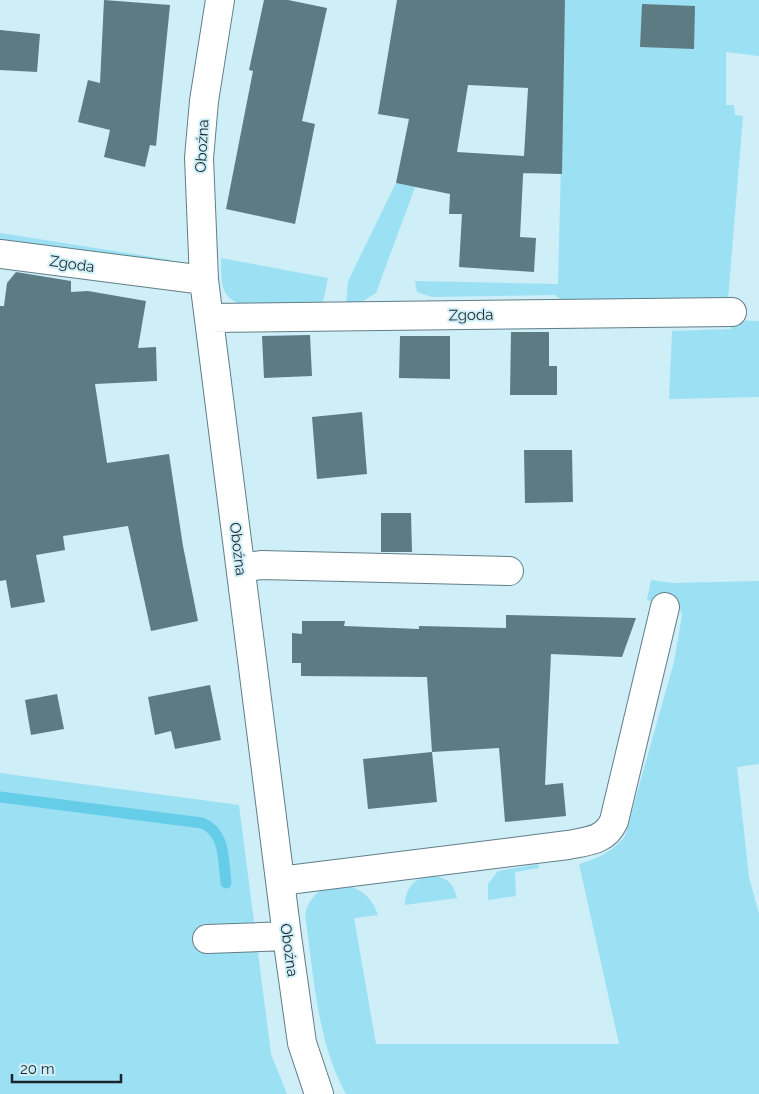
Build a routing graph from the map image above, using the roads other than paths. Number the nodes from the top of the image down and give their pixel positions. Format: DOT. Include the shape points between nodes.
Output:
graph roads {
  1 [pos="220,0"];
  2 [pos="0,254"];
  3 [pos="204,280"];
  4 [pos="732,312"];
  5 [pos="209,318"];
  6 [pos="241,568"];
  7 [pos="509,571"];
  8 [pos="665,607"];
  9 [pos="280,881"];
  10 [pos="287,936"];
  11 [pos="207,939"];
  12 [pos="319,1094"];
  1 -- 3 [label="street, Oboźna" via="199,158"];
  2 -- 3 [label="street, Zgoda"];
  3 -- 5 [label="street, Oboźna"];
  4 -- 5 [label="street, Zgoda"];
  5 -- 6 [label="street, Oboźna"];
  6 -- 7 [label="street" via="261,565"];
  6 -- 9 [label="street, Oboźna"];
  8 -- 9 [label="street" via="614,820 599,839"];
  9 -- 10 [label="street, Oboźna"];
  10 -- 11 [label="street"];
  10 -- 12 [label="street, Oboźna" via="302,1043"];
}
